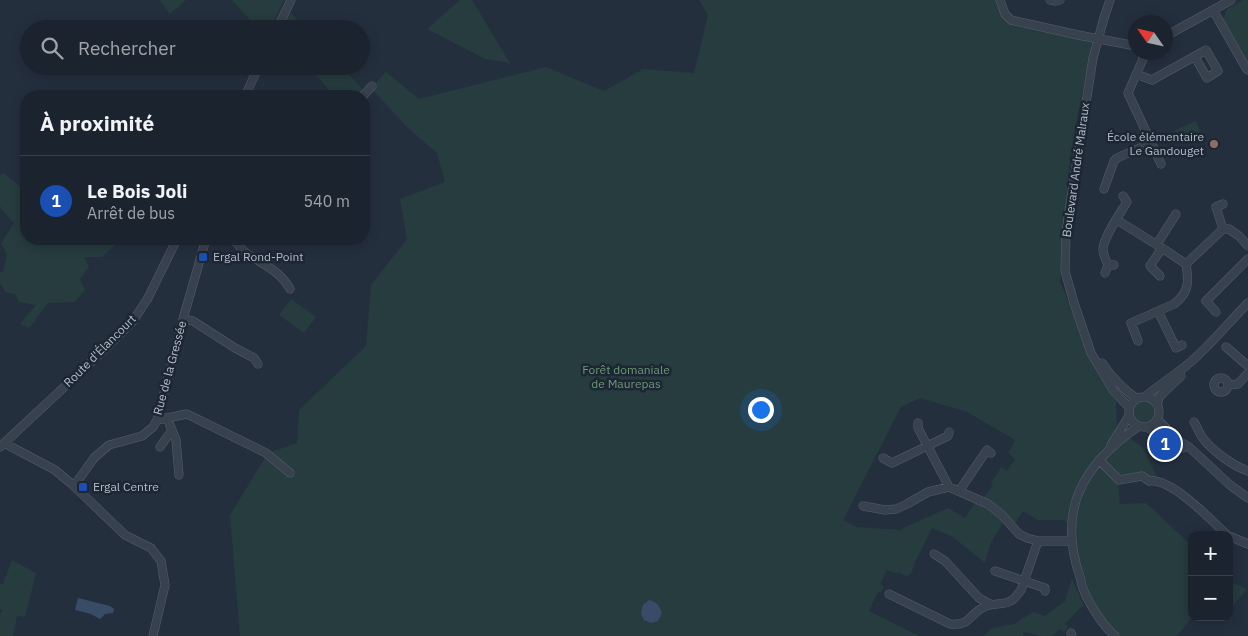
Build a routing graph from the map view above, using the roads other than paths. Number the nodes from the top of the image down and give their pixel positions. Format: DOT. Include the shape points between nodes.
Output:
graph roads {
  1 [pos="291,0"];
  2 [pos="1000,0"];
  3 [pos="1050,0"];
  4 [pos="1060,0"];
  5 [pos="1110,0"];
  6 [pos="1231,0"];
  7 [pos="1213,10"];
  8 [pos="281,20"];
  9 [pos="1173,32"];
  10 [pos="1098,39"];
  11 [pos="1128,45"];
  12 [pos="1194,57"];
  13 [pos="1143,60"];
  14 [pos="1247,70"];
  15 [pos="1136,74"];
  16 [pos="255,75"];
  17 [pos="372,86"];
  18 [pos="248,90"];
  19 [pos="368,90"];
  20 [pos="1151,143"];
  21 [pos="1161,164"];
  22 [pos="1103,188"];
  23 [pos="1128,200"];
  24 [pos="1224,204"];
  25 [pos="1176,214"];
  26 [pos="1117,220"];
  27 [pos="1223,229"];
  28 [pos="174,245"];
  29 [pos="204,245"];
  30 [pos="239,245"];
  31 [pos="1159,246"];
  32 [pos="1248,246"];
  33 [pos="1248,259"];
  34 [pos="1186,264"];
  35 [pos="1109,267"];
  36 [pos="1160,276"];
  37 [pos="290,289"];
  38 [pos="1248,303"];
  39 [pos="1158,311"];
  40 [pos="1216,312"];
  41 [pos="183,319"];
  42 [pos="1087,340"];
  43 [pos="1138,341"];
  44 [pos="1182,345"];
  45 [pos="1226,347"];
  46 [pos="1194,359"];
  47 [pos="258,364"];
  48 [pos="1248,366"];
  49 [pos="1248,373"];
  50 [pos="1228,385"];
  51 [pos="1141,398"];
  52 [pos="1157,405"];
  53 [pos="1129,411"];
  54 [pos="167,418"];
  55 [pos="1157,419"];
  56 [pos="157,420"];
  57 [pos="1194,422"];
  58 [pos="918,423"];
  59 [pos="1143,427"];
  60 [pos="172,430"];
  61 [pos="949,432"];
  62 [pos="2,445"];
  63 [pos="927,446"];
  64 [pos="160,447"];
  65 [pos="991,453"];
  66 [pos="1106,453"];
  67 [pos="1196,454"];
  68 [pos="883,458"];
  69 [pos="1099,460"];
  70 [pos="1248,471"];
  71 [pos="290,473"];
  72 [pos="179,475"];
  73 [pos="74,486"];
  74 [pos="949,487"];
  75 [pos="959,491"];
  76 [pos="1248,498"];
  77 [pos="864,506"];
  78 [pos="1224,531"];
  79 [pos="1233,537"];
  80 [pos="1038,541"];
  81 [pos="1071,541"];
  82 [pos="1248,544"];
  83 [pos="934,554"];
  84 [pos="995,571"];
  85 [pos="1024,581"];
  86 [pos="1044,591"];
  87 [pos="889,594"];
  88 [pos="979,598"];
  89 [pos="990,604"];
  90 [pos="977,610"];
  91 [pos="1111,635"];
  92 [pos="153,636"];
  1 -- 8 [label="street"];
  2 -- 10 [label="street" via="1011,20"];
  3 -- 4 [label="street"];
  5 -- 10 [label="street, Boulevard André Malraux"];
  6 -- 7 [label="street"];
  7 -- 9 [label="street"];
  7 -- 14 [label="street"];
  10 -- 11 [label="street"];
  10 -- 42 [label="street, Boulevard André Malraux" via="1066,233 1065,271"];
  12 -- 15 [label="street" via="1152,80"];
  13 -- 15 [label="street"];
  15 -- 20 [label="street" via="1128,93"];
  16 -- 18 [label="street"];
  17 -- 19 [label="street"];
  20 -- 21 [label="street"];
  20 -- 22 [label="street" via="1117,158"];
  23 -- 26 [label="street"];
  24 -- 27 [label="street" via="1216,207"];
  25 -- 31 [label="street"];
  26 -- 31 [label="street"];
  26 -- 35 [label="street" via="1104,240 1104,256"];
  27 -- 32 [label="street" via="1229,229"];
  27 -- 34 [label="street"];
  28 -- 62 [label="street, Route d'Élancourt" via="133,321"];
  29 -- 41 [label="street, Rue de la Gressée"];
  30 -- 37 [label="street" via="286,280"];
  31 -- 34 [label="street"];
  31 -- 36 [label="street" via="1150,266"];
  33 -- 40 [label="street" via="1203,299"];
  34 -- 39 [label="street" via="1188,275 1184,294 1174,304"];
  38 -- 46 [label="street"];
  39 -- 43 [label="street" via="1131,323"];
  39 -- 44 [label="street" via="1176,348"];
  41 -- 47 [label="street" via="192,321 254,358"];
  41 -- 56 [label="street, Rue de la Gressée"];
  42 -- 51 [label="street, Boulevard André Malraux" via="1121,386"];
  42 -- 53 [label="street, Boulevard André Malraux" via="1113,390"];
  45 -- 48 [label="street"];
  46 -- 51 [label="street"];
  46 -- 52 [label="street" via="1161,395"];
  49 -- 50 [label="street" via="1238,384"];
  51 -- 52 [label="street" via="1152,400"];
  51 -- 53 [label="street" via="1131,404"];
  52 -- 55 [label="street"];
  53 -- 59 [label="street" via="1132,422"];
  53 -- 66 [label="street"];
  54 -- 56 [label="street"];
  54 -- 60 [label="street"];
  54 -- 71 [label="street" via="187,414 266,453"];
  55 -- 59 [label="street"];
  55 -- 67 [label="street"];
  56 -- 73 [label="street, Rue de la Gressée" via="142,436 109,446 94,458"];
  57 -- 70 [label="street" via="1202,437 1221,455 1238,468"];
  58 -- 63 [label="street"];
  59 -- 66 [label="street"];
  59 -- 67 [label="street"];
  60 -- 64 [label="street"];
  60 -- 72 [label="street"];
  61 -- 63 [label="street" via="948,436"];
  62 -- 73 [label="street" via="56,470"];
  63 -- 68 [label="street" via="892,463"];
  63 -- 74 [label="street"];
  65 -- 75 [label="street" via="987,450"];
  66 -- 69 [label="street"];
  67 -- 76 [label="street"];
  69 -- 78 [label="street" via="1119,480 1142,476 1178,490"];
  69 -- 81 [label="street" via="1079,490 1073,510"];
  73 -- 92 [label="street" via="125,535 151,548 161,561 165,586"];
  74 -- 75 [label="street"];
  74 -- 77 [label="street" via="928,492 896,509"];
  75 -- 80 [label="street" via="988,504 1018,534"];
  79 -- 82 [label="street"];
  80 -- 81 [label="street"];
  80 -- 85 [label="street"];
  81 -- 91 [label="street" via="1085,595"];
  83 -- 88 [label="street" via="945,561"];
  84 -- 85 [label="street"];
  85 -- 86 [label="street" via="1046,588"];
  85 -- 89 [label="street" via="1013,600"];
  87 -- 90 [label="street" via="955,625 971,619"];
  88 -- 89 [label="street"];
  88 -- 90 [label="street"];
  89 -- 90 [label="street"];
}
